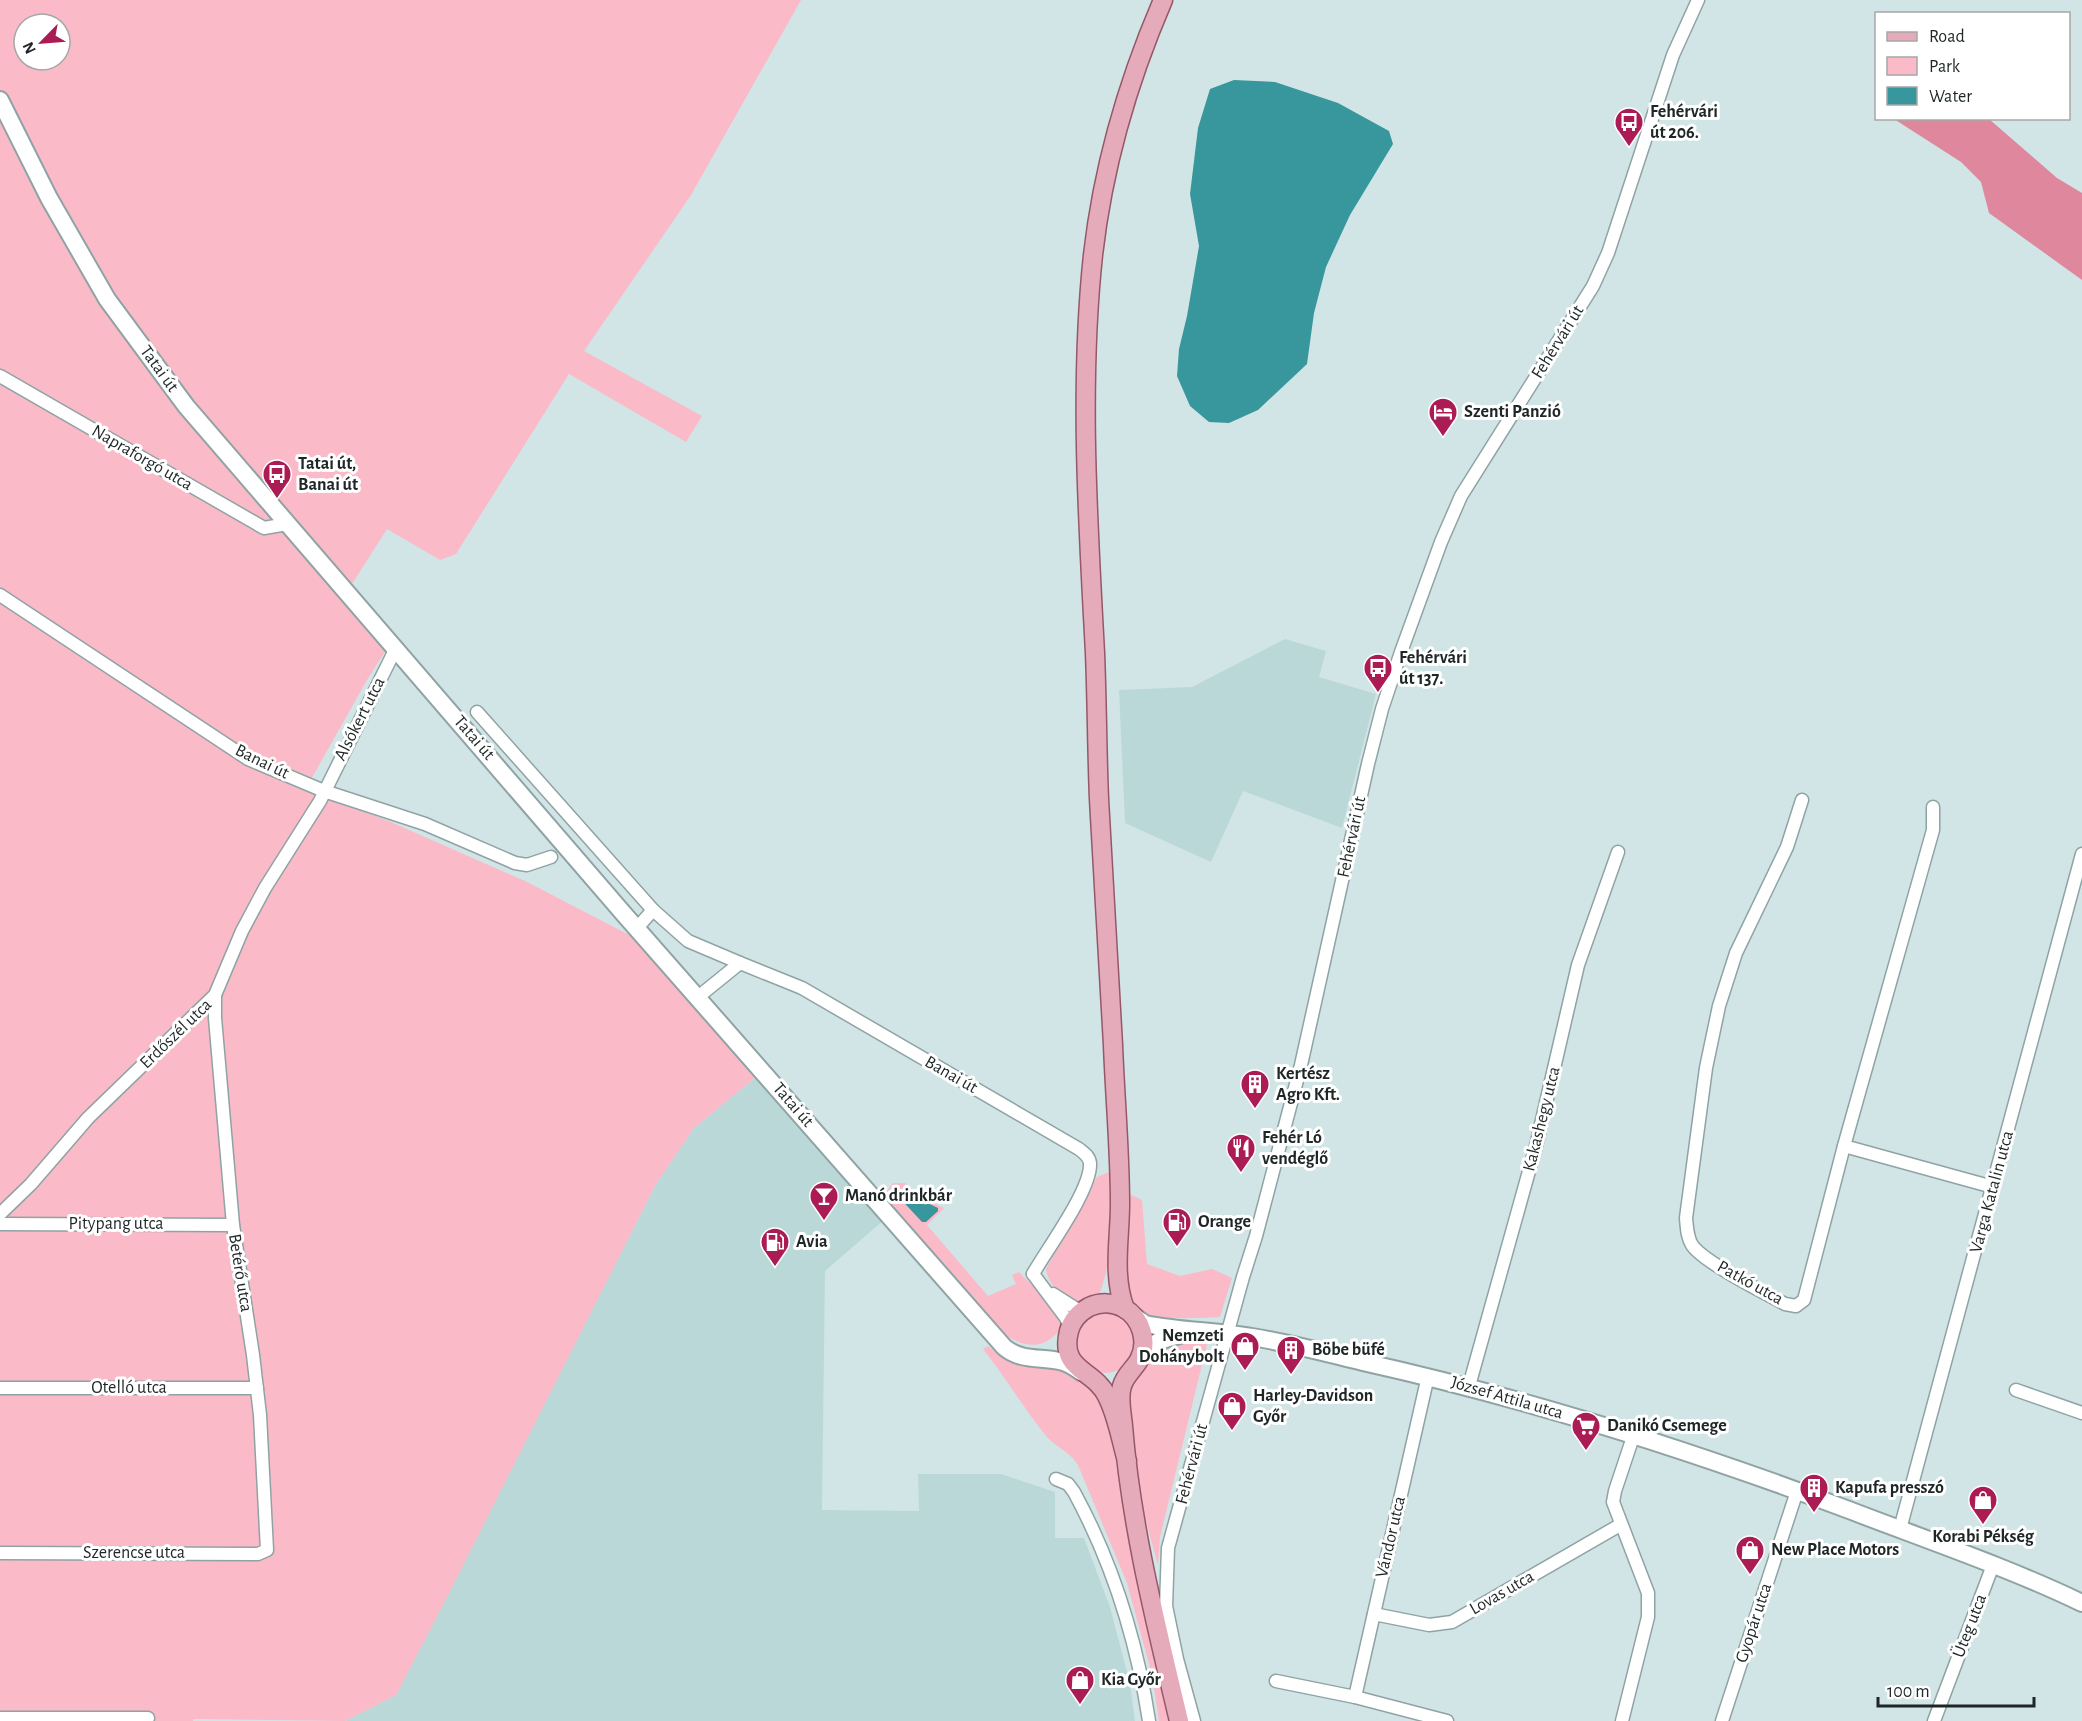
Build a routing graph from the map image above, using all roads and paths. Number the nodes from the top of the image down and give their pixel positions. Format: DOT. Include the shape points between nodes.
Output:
graph roads {
  1 [pos="1163,0"];
  2 [pos="1698,0"];
  3 [pos="0,100"];
  4 [pos="0,376"];
  5 [pos="287,524"];
  6 [pos="0,595"];
  7 [pos="396,648"];
  8 [pos="477,712"];
  9 [pos="324,791"];
  10 [pos="1802,800"];
  11 [pos="1934,807"];
  12 [pos="1618,852"];
  13 [pos="2082,854"];
  14 [pos="551,857"];
  15 [pos="653,910"];
  16 [pos="638,928"];
  17 [pos="740,963"];
  18 [pos="215,995"];
  19 [pos="698,997"];
  20 [pos="1844,1146"];
  21 [pos="1993,1187"];
  22 [pos="0,1214"];
  23 [pos="0,1224"];
  24 [pos="233,1225"];
  25 [pos="1117,1256"];
  26 [pos="1033,1275"];
  27 [pos="1088,1308"];
  28 [pos="1129,1312"];
  29 [pos="1191,1330"];
  30 [pos="1227,1333"];
  31 [pos="1068,1334"];
  32 [pos="999,1341"];
  33 [pos="1136,1364"];
  34 [pos="1086,1375"];
  35 [pos="1428,1376"];
  36 [pos="1469,1386"];
  37 [pos="0,1388"];
  38 [pos="257,1388"];
  39 [pos="2016,1390"];
  40 [pos="2082,1413"];
  41 [pos="1634,1434"];
  42 [pos="1127,1461"];
  43 [pos="1056,1479"];
  44 [pos="1797,1491"];
  45 [pos="1620,1525"];
  46 [pos="1900,1529"];
  47 [pos="267,1550"];
  48 [pos="0,1553"];
  49 [pos="1993,1565"];
  50 [pos="2082,1603"];
  51 [pos="1374,1614"];
  52 [pos="1276,1681"];
  53 [pos="1355,1697"];
  54 [pos="0,1718"];
  55 [pos="148,1718"];
  56 [pos="1149,1721"];
  57 [pos="1179,1721"];
  58 [pos="1194,1721"];
  59 [pos="1447,1721"];
  60 [pos="1622,1721"];
  61 [pos="1722,1721"];
  62 [pos="1934,1721"];
  1 -- 25 [label="main road" via="1114,140 1093,255 1087,352 1086,437 1099,797 1120,1203"];
  2 -- 30 [label="street, Fehérvári út" via="1673,55 1608,253 1593,286 1461,496 1401,652 1368,764 1301,1065"];
  3 -- 5 [label="street, Tatai út" via="49,198 107,299 186,406"];
  4 -- 5 [label="street, Napraforgó utca" via="264,528"];
  5 -- 7 [label="street, Tatai út"];
  6 -- 9 [label="street, Banai út" via="248,759"];
  7 -- 9 [label="street, Alsókert utca"];
  7 -- 16 [label="street, Tatai út"];
  8 -- 15 [label="street, Tatai út"];
  9 -- 14 [label="street, Banai út" via="425,824 515,863 527,865"];
  9 -- 18 [label="street, Erdőszél utca" via="242,931"];
  10 -- 20 [label="street, Patkó utca" via="1787,848 1736,952 1719,1006 1706,1068 1686,1218 1693,1247 1705,1258 1785,1304 1796,1305 1804,1300"];
  11 -- 20 [label="street, Patkó utca" via="1933,830"];
  12 -- 36 [label="street, Kakashegy utca" via="1578,965 1536,1146"];
  13 -- 21 [label="street, Varga Katalin utca"];
  15 -- 16 [label="street"];
  15 -- 17 [label="street, Tatai út" via="688,941"];
  16 -- 19 [label="street, Tatai út"];
  17 -- 19 [label="street"];
  17 -- 26 [label="street, Banai út" via="802,988 1088,1156 1089,1177"];
  18 -- 22 [label="street, Erdőszél utca" via="88,1118"];
  18 -- 24 [label="street, Betérő utca"];
  19 -- 32 [label="street, Tatai út"];
  20 -- 21 [label="street"];
  21 -- 46 [label="street, Varga Katalin utca"];
  23 -- 24 [label="street, Pitypang utca"];
  24 -- 38 [label="street, Betérő utca"];
  25 -- 27 [label="main road" via="1107,1285"];
  25 -- 28 [label="main road" via="1118,1286"];
  26 -- 27 [label="street" via="1067,1304"];
  26 -- 31 [label="street" via="1066,1318"];
  27 -- 28 [label="main road" via="1104,1303"];
  27 -- 31 [label="main road"];
  28 -- 29 [label="street, József Attila utca" via="1145,1324"];
  28 -- 33 [label="main road" via="1143,1337"];
  29 -- 30 [label="street, József Attila utca"];
  29 -- 33 [label="street, József Attila utca" via="1152,1344"];
  30 -- 35 [label="street, József Attila utca"];
  30 -- 58 [label="street, Fehérvári út" via="1168,1548 1166,1606"];
  31 -- 32 [label="street, Tatai út" via="1052,1348 1033,1352"];
  31 -- 34 [label="main road" via="1068,1352"];
  32 -- 34 [label="street, Tatai út" via="1014,1354 1059,1360"];
  33 -- 34 [label="main road" via="1124,1376 1113,1379"];
  33 -- 42 [label="main road" via="1125,1376 1121,1390"];
  34 -- 42 [label="main road" via="1100,1384 1110,1401"];
  35 -- 36 [label="street, József Attila utca"];
  35 -- 51 [label="street, Vándor utca"];
  36 -- 41 [label="street, József Attila utca"];
  37 -- 38 [label="street, Otelló utca"];
  38 -- 47 [label="street, Betérő utca"];
  39 -- 40 [label="street"];
  41 -- 44 [label="street, József Attila utca"];
  41 -- 45 [label="street" via="1613,1502"];
  42 -- 57 [label="main road" via="1154,1618"];
  43 -- 56 [label="street" via="1074,1492 1102,1549 1130,1633"];
  44 -- 46 [label="street, József Attila utca"];
  44 -- 61 [label="street, Gyopár utca"];
  45 -- 51 [label="street, Lovas utca" via="1452,1622 1429,1625"];
  45 -- 60 [label="street" via="1648,1593 1648,1617"];
  46 -- 49 [label="street, József Attila utca"];
  47 -- 48 [label="street, Szerencse utca" via="258,1554"];
  49 -- 50 [label="street, József Attila utca"];
  49 -- 62 [label="street, Üteg utca"];
  51 -- 53 [label="street, Vándor utca"];
  52 -- 53 [label="street"];
  53 -- 59 [label="street"];
  54 -- 55 [label="street"];
}
